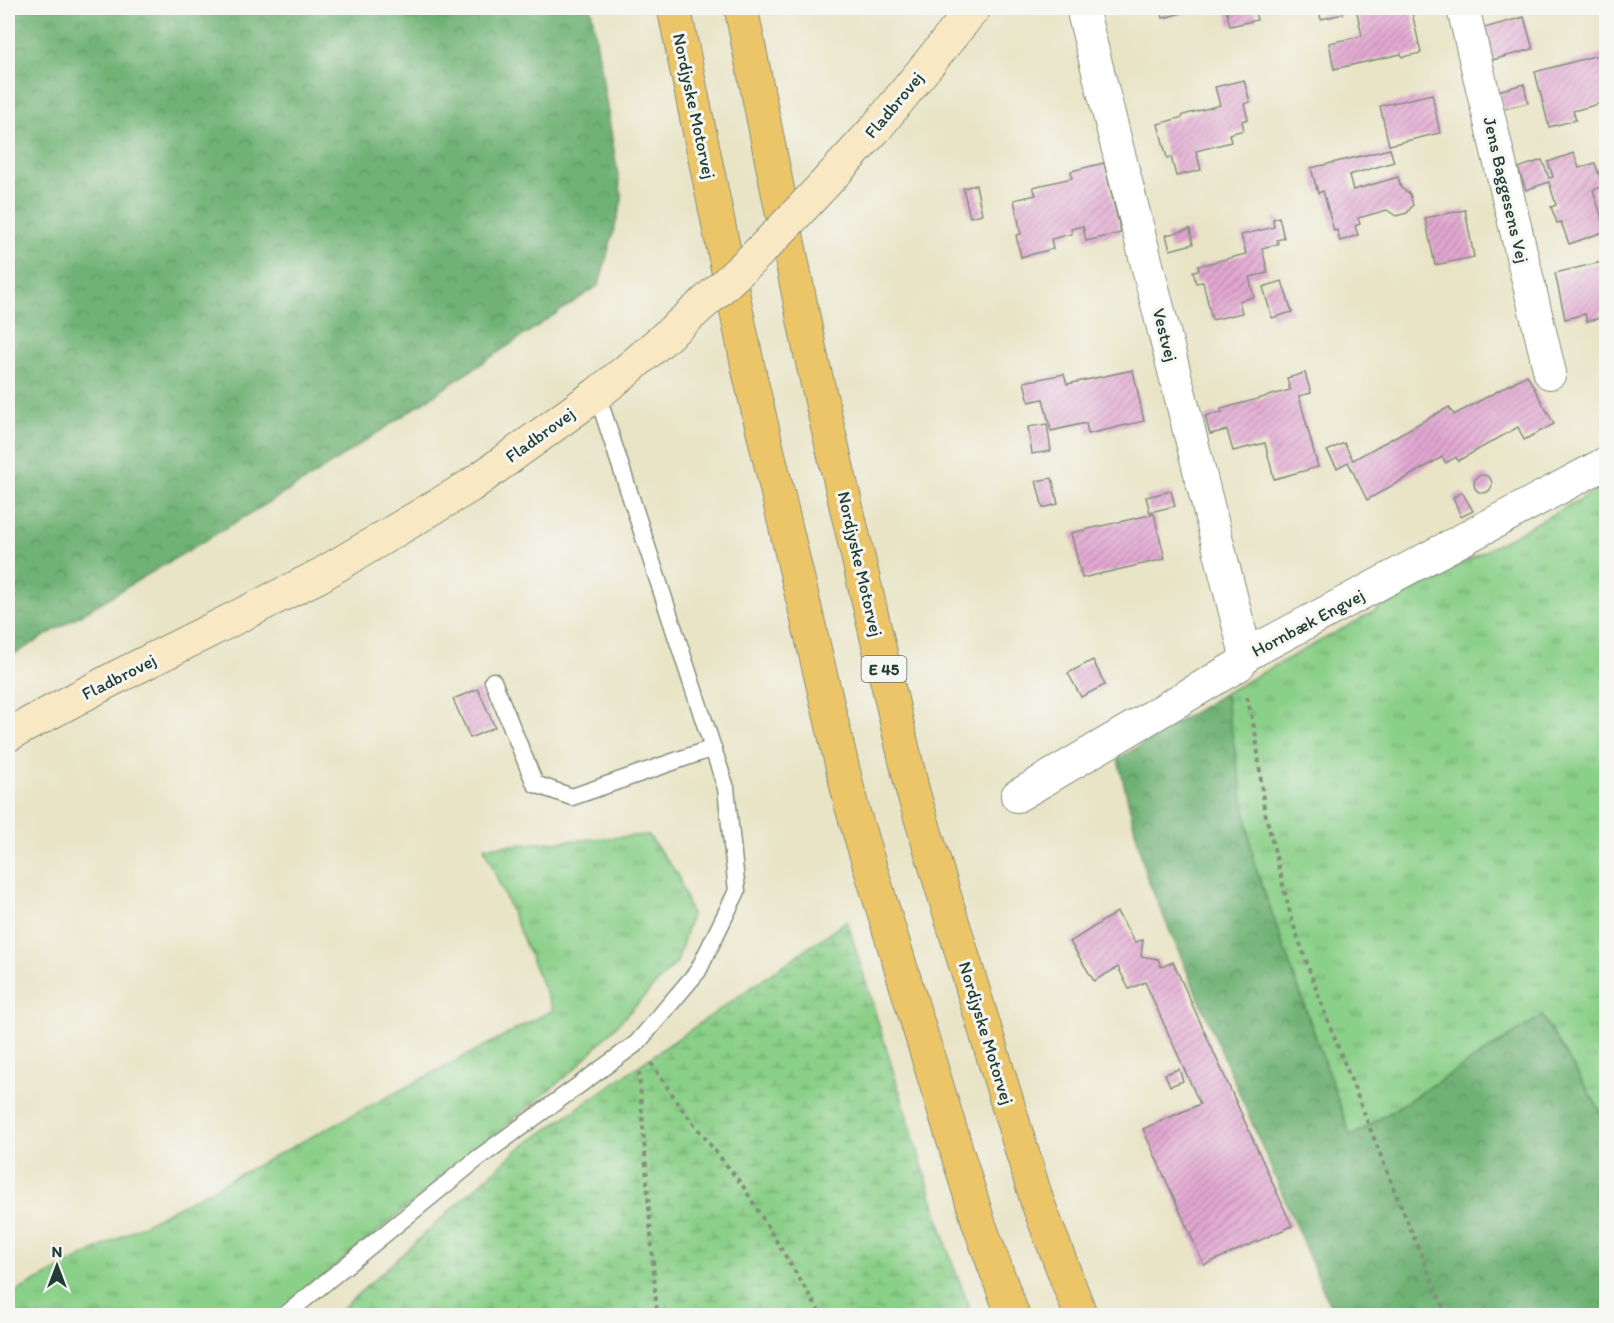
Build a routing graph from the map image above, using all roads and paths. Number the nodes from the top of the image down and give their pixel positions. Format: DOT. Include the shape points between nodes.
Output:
graph roads {
  1 [pos="674,8"];
  2 [pos="741,8"];
  3 [pos="974,8"];
  4 [pos="1463,8"];
  5 [pos="1084,16"];
  6 [pos="1550,373"];
  7 [pos="597,394"];
  8 [pos="1606,463"];
  9 [pos="1243,660"];
  10 [pos="493,681"];
  11 [pos="8,735"];
  12 [pos="713,748"];
  13 [pos="1017,796"];
  14 [pos="637,1043"];
  15 [pos="284,1316"];
  16 [pos="657,1316"];
  17 [pos="822,1316"];
  18 [pos="1013,1316"];
  19 [pos="1081,1316"];
  20 [pos="1447,1316"];
  1 -- 18 [label="highway, Nordjyske Motorvej" via="749,372 852,808 979,1224"];
  2 -- 19 [label="highway, Nordjyske Motorvej / E 45" via="812,356 913,792 1037,1201"];
  3 -- 7 [label="main road, Fladbrovej, bridge" via="817,193 691,315"];
  4 -- 6 [label="street, Jens Baggesens Vej"];
  5 -- 9 [label="street, Vestvej"];
  7 -- 11 [label="main road, Fladbrovej" via="470,486 319,576"];
  7 -- 12 [label="lane"];
  8 -- 9 [label="street, Hornbæk Engvej"];
  9 -- 13 [label="street, Hornbæk Engvej"];
  9 -- 20 [label="path" via="1264,808 1292,921 1328,1022"];
  10 -- 12 [label="lane" via="535,784 572,797"];
  12 -- 14 [label="lane" via="726,788 737,891 698,971"];
  14 -- 15 [label="lane" via="477,1159"];
  14 -- 16 [label="path"];
  14 -- 17 [label="path" via="682,1109 743,1186"];
}
